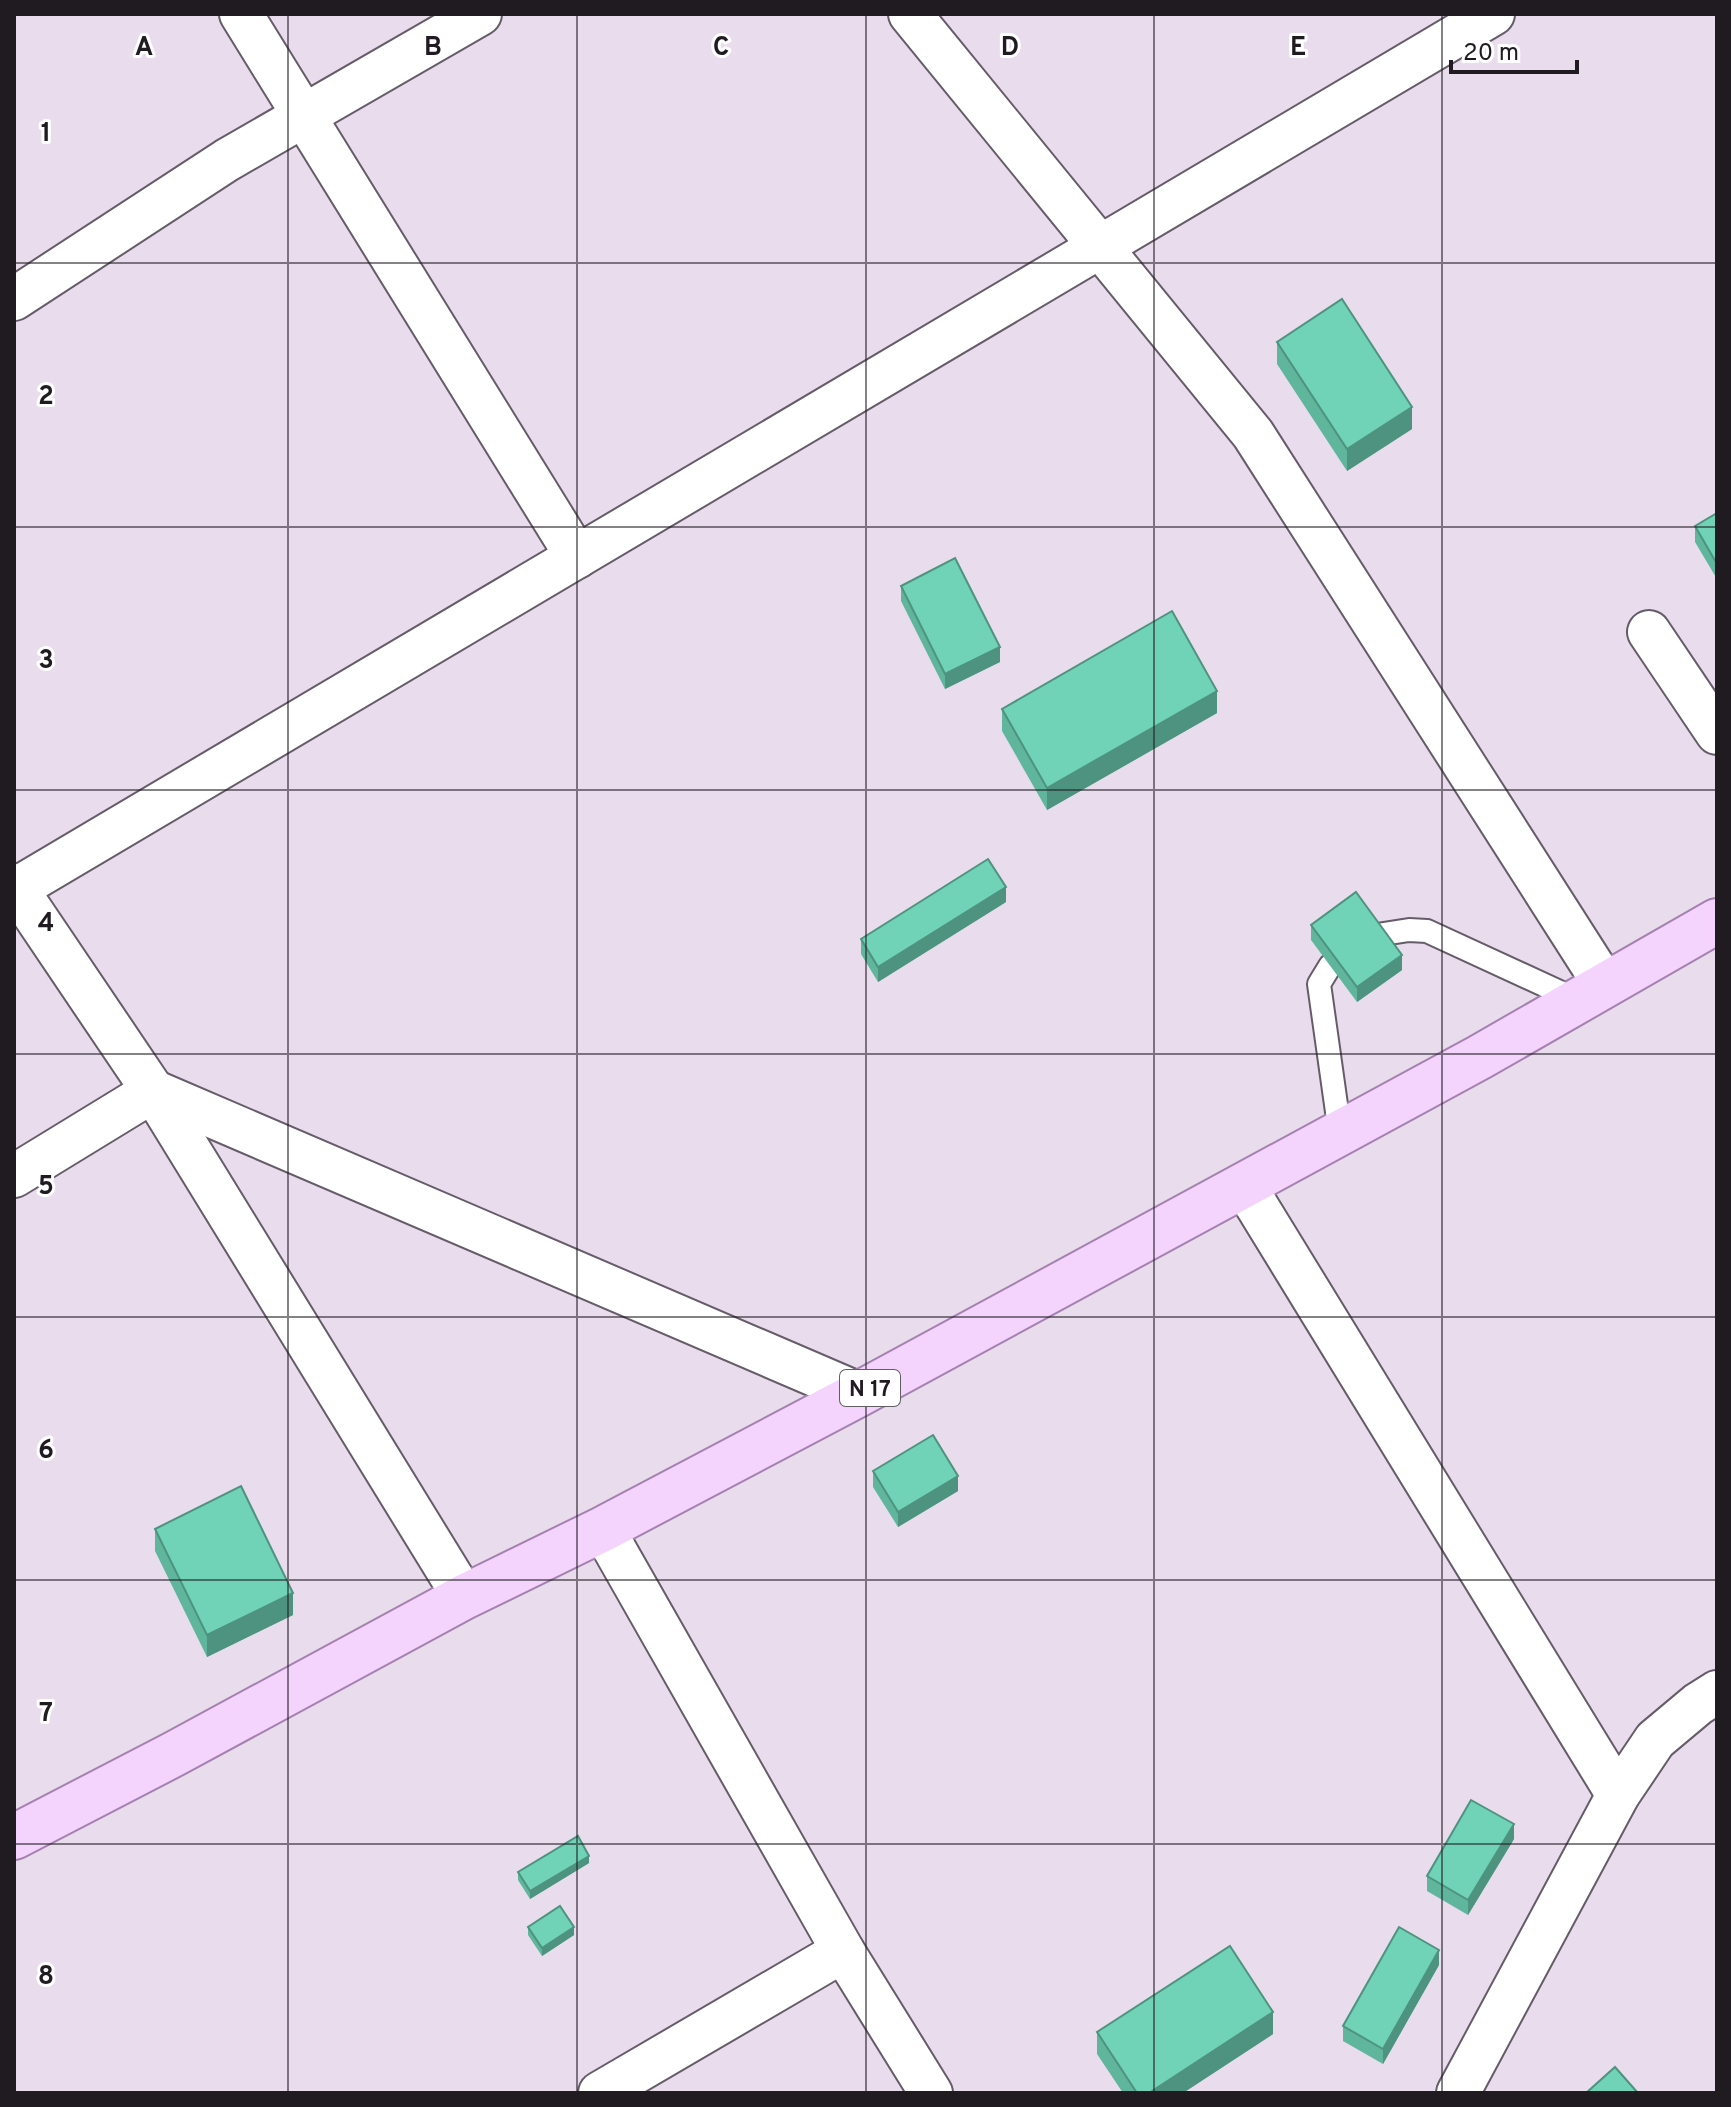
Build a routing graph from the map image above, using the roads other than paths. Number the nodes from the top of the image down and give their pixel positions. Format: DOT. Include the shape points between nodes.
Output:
graph roads {
  1 [pos="241,14"];
  2 [pos="480,14"];
  3 [pos="910,14"];
  4 [pos="1493,14"];
  5 [pos="304,116"];
  6 [pos="1100,247"];
  7 [pos="14,299"];
  8 [pos="577,557"];
  9 [pos="1649,632"];
  10 [pos="1717,733"];
  11 [pos="15,887"];
  12 [pos="1717,921"];
  13 [pos="1377,935"];
  14 [pos="1330,966"];
  15 [pos="1592,993"];
  16 [pos="153,1091"];
  17 [pos="1340,1133"];
  18 [pos="14,1176"];
  19 [pos="1244,1185"];
  20 [pos="859,1394"];
  21 [pos="603,1529"];
  22 [pos="464,1597"];
  23 [pos="1717,1692"];
  24 [pos="1618,1795"];
  25 [pos="14,1837"];
  26 [pos="843,1951"];
  27 [pos="600,2093"];
  28 [pos="931,2093"];
  29 [pos="1458,2093"];
  1 -- 5 [label="street"];
  2 -- 5 [label="street"];
  3 -- 6 [label="street"];
  4 -- 6 [label="street"];
  5 -- 7 [label="street"];
  5 -- 8 [label="street"];
  6 -- 8 [label="street"];
  6 -- 15 [label="street" via="1253,434"];
  8 -- 11 [label="street"];
  9 -- 10 [label="street"];
  11 -- 16 [label="street"];
  12 -- 15 [label="main road, N 17"];
  13 -- 15 [label="lane" via="1427,931"];
  14 -- 17 [label="lane" via="1319,984"];
  15 -- 17 [label="main road, N 17"];
  16 -- 18 [label="street"];
  16 -- 20 [label="street"];
  16 -- 22 [label="street"];
  17 -- 19 [label="main road, N 17"];
  19 -- 20 [label="main road, N 17"];
  19 -- 24 [label="street"];
  20 -- 21 [label="main road, N 17"];
  21 -- 22 [label="main road, N 17"];
  21 -- 26 [label="street"];
  22 -- 25 [label="main road, N 17"];
  23 -- 24 [label="street" via="1655,1740"];
  24 -- 29 [label="street"];
  26 -- 27 [label="street"];
  26 -- 28 [label="street"];
}
